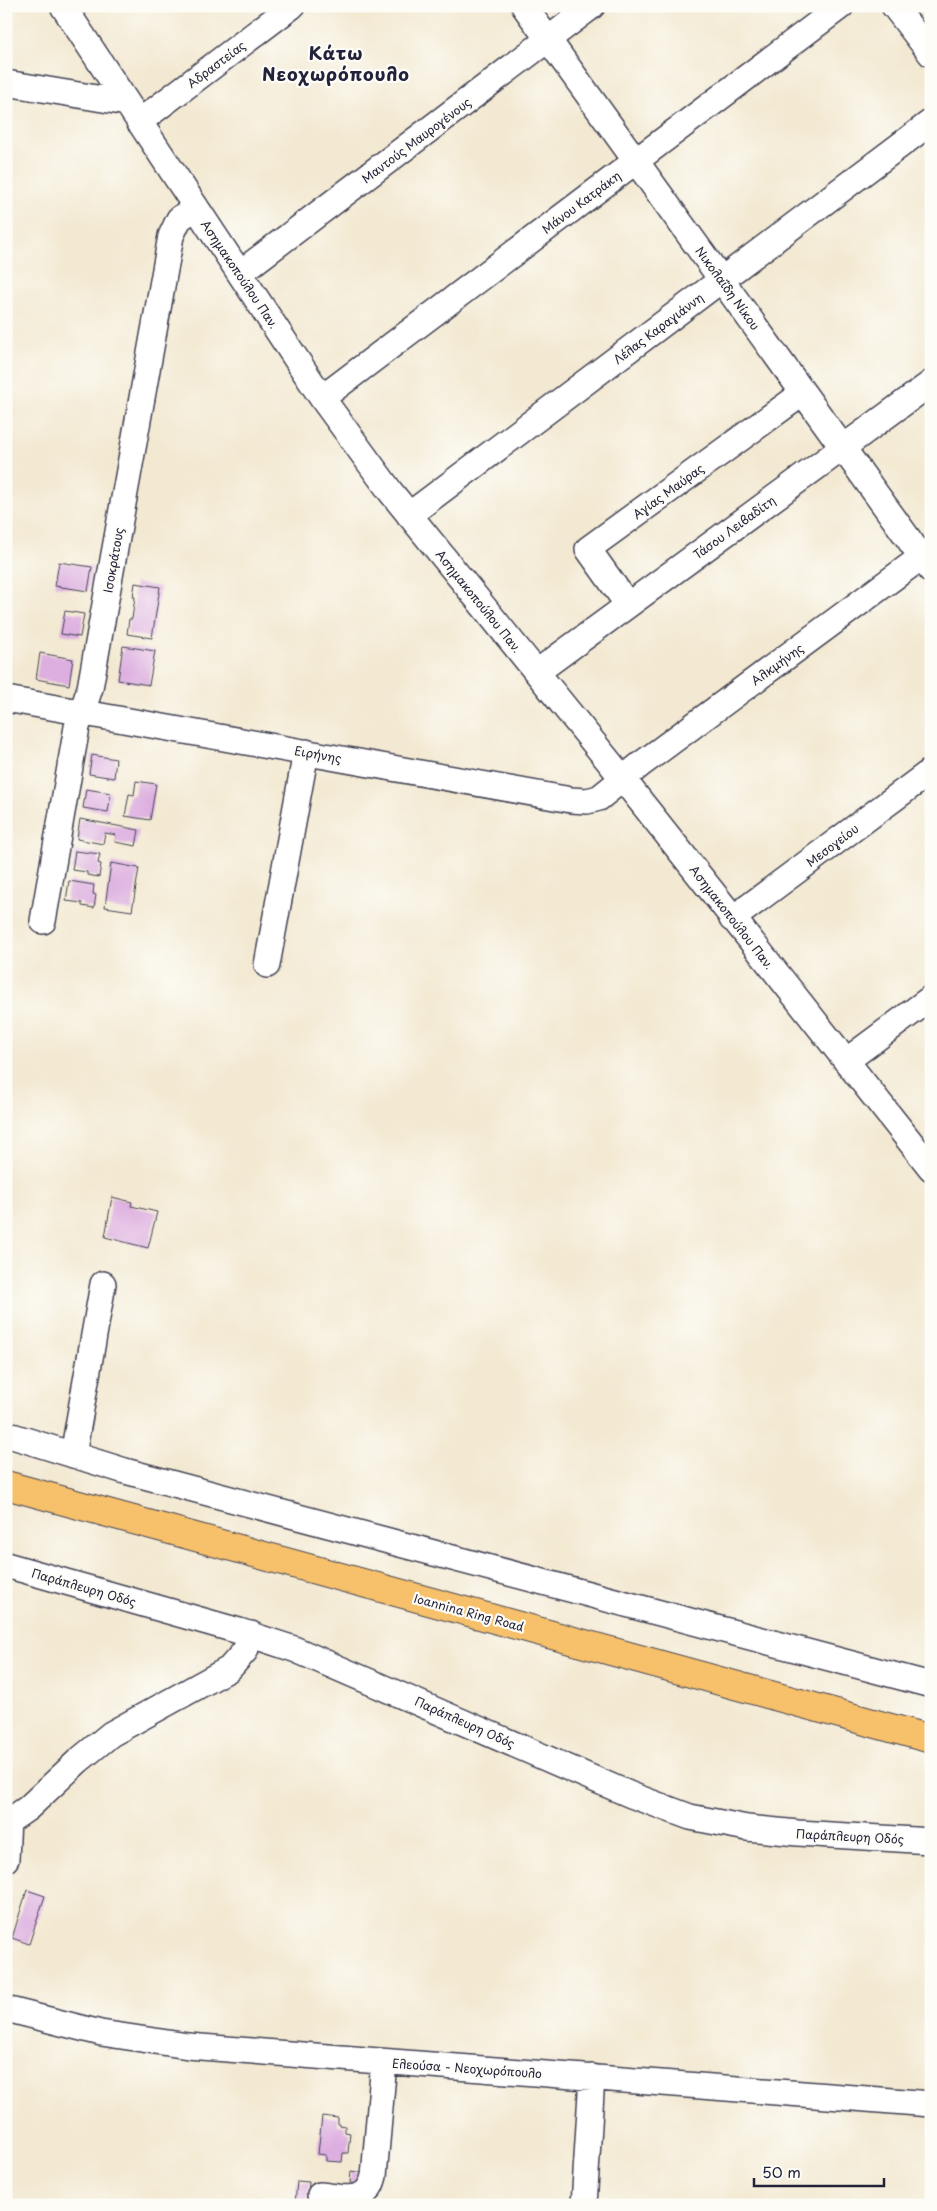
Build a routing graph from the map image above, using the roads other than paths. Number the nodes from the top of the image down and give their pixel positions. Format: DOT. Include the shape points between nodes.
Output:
graph roads {
  1 [pos="63,6"];
  2 [pos="292,6"];
  3 [pos="524,6"];
  4 [pos="592,6"];
  5 [pos="840,6"];
  6 [pos="894,6"];
  7 [pos="548,39"];
  8 [pos="931,54"];
  9 [pos="6,83"];
  10 [pos="133,112"];
  11 [pos="931,122"];
  12 [pos="636,161"];
  13 [pos="196,207"];
  14 [pos="240,273"];
  15 [pos="722,280"];
  16 [pos="931,383"];
  17 [pos="804,392"];
  18 [pos="322,398"];
  19 [pos="843,447"];
  20 [pos="410,515"];
  21 [pos="928,559"];
  22 [pos="628,605"];
  23 [pos="537,672"];
  24 [pos="6,699"];
  25 [pos="82,713"];
  26 [pos="306,752"];
  27 [pos="931,771"];
  28 [pos="623,779"];
  29 [pos="732,919"];
  30 [pos="43,921"];
  31 [pos="267,965"];
  32 [pos="931,998"];
  33 [pos="846,1061"];
  34 [pos="931,1168"];
  35 [pos="103,1284"];
  36 [pos="6,1434"];
  37 [pos="73,1455"];
  38 [pos="6,1485"];
  39 [pos="6,1565"];
  40 [pos="251,1634"];
  41 [pos="931,1686"];
  42 [pos="931,1739"];
  43 [pos="7,1819"];
  44 [pos="931,1841"];
  45 [pos="6,1859"];
  46 [pos="6,2009"];
  47 [pos="384,2062"];
  48 [pos="592,2077"];
  49 [pos="931,2104"];
  50 [pos="320,2195"];
  51 [pos="584,2205"];
  1 -- 10 [label="street, Ασημακοπούλου Παν."];
  2 -- 10 [label="street, Αδραστείας"];
  3 -- 7 [label="street, Νικολαΐδη Νίκου"];
  4 -- 7 [label="street, Μαντούς Μαυρογένους"];
  5 -- 12 [label="street, Μάνου Κατράκη"];
  6 -- 8 [label="street"];
  7 -- 12 [label="street, Νικολαΐδη Νίκου"];
  7 -- 14 [label="street, Μαντούς Μαυρογένους"];
  9 -- 10 [label="street"];
  10 -- 13 [label="street, Ασημακοπούλου Παν."];
  11 -- 15 [label="street, Λέλας Καραγιάννη"];
  12 -- 15 [label="street, Νικολαΐδη Νίκου"];
  12 -- 18 [label="street, Μάνου Κατράκη"];
  13 -- 14 [label="street, Ασημακοπούλου Παν."];
  13 -- 25 [label="street, Ισοκράτους" via="180,219 171,236"];
  14 -- 18 [label="street, Ασημακοπούλου Παν."];
  15 -- 17 [label="street, Νικολαΐδη Νίκου"];
  15 -- 20 [label="street, Λέλας Καραγιάννη"];
  16 -- 19 [label="street, Τάσου Λειβαδίτη"];
  17 -- 19 [label="street, Νικολαΐδη Νίκου"];
  17 -- 22 [label="street, Αγίας Μαύρας" via="588,549"];
  18 -- 20 [label="street, Ασημακοπούλου Παν."];
  19 -- 21 [label="street, Νικολαΐδη Νίκου"];
  19 -- 22 [label="street, Τάσου Λειβαδίτη"];
  20 -- 23 [label="street, Ασημακοπούλου Παν."];
  21 -- 28 [label="street, Αλκμήνης"];
  22 -- 23 [label="street, Τάσου Λειβαδίτη"];
  23 -- 28 [label="street, Ασημακοπούλου Παν."];
  24 -- 25 [label="street, Ειρήνης"];
  25 -- 26 [label="street, Ειρήνης"];
  25 -- 30 [label="street, Ισοκράτους"];
  26 -- 28 [label="street, Ειρήνης" via="584,801 599,798"];
  26 -- 31 [label="street"];
  27 -- 29 [label="street, Μεσογείου"];
  28 -- 29 [label="street, Ασημακοπούλου Παν."];
  29 -- 33 [label="street, Ασημακοπούλου Παν."];
  32 -- 33 [label="street"];
  33 -- 34 [label="street, Ασημακοπούλου Παν."];
  35 -- 37 [label="street"];
  36 -- 37 [label="street"];
  37 -- 41 [label="street"];
  38 -- 42 [label="highway, Ioannina Ring Road"];
  39 -- 40 [label="street, Παράπλευρη Οδός"];
  40 -- 43 [label="street" via="245,1651 229,1669 111,1734 28,1808"];
  40 -- 44 [label="street, Παράπλευρη Οδός" via="364,1678 631,1795 690,1817 747,1828"];
  43 -- 45 [label="street"];
  46 -- 47 [label="street, Ελεούσα - Νεοχωρόπουλο" via="86,2030 146,2041"];
  47 -- 48 [label="street, Ελεούσα - Νεοχωρόπουλο"];
  47 -- 50 [label="street" via="371,2188 353,2198"];
  48 -- 49 [label="street, Ελεούσα - Νεοχωρόπουλο"];
  48 -- 51 [label="street"];
}
